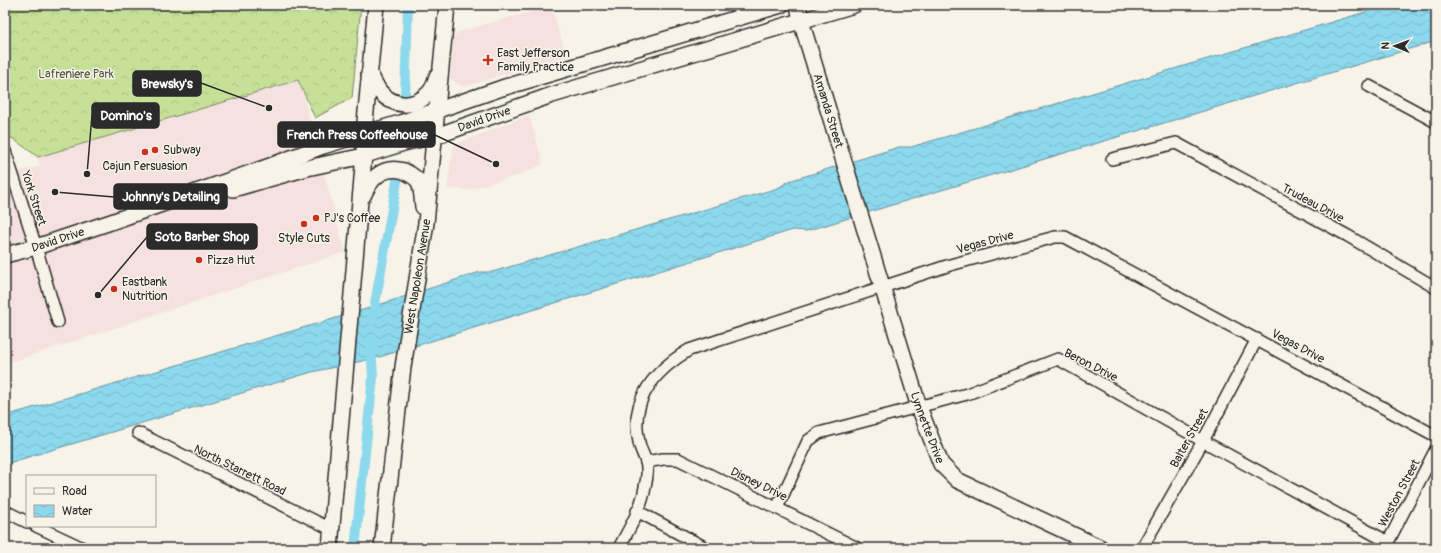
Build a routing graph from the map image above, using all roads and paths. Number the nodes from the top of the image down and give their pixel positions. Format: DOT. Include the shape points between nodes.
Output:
graph roads {
  1 [pos="376,5"];
  2 [pos="447,5"];
  3 [pos="781,5"];
  4 [pos="798,5"];
  5 [pos="854,5"];
  6 [pos="801,21"];
  7 [pos="441,67"];
  8 [pos="369,73"];
  9 [pos="1370,86"];
  10 [pos="438,111"];
  11 [pos="1436,122"];
  12 [pos="364,134"];
  13 [pos="436,136"];
  14 [pos="6,152"];
  15 [pos="364,155"];
  16 [pos="1112,160"];
  17 [pos="360,202"];
  18 [pos="860,216"];
  19 [pos="111,222"];
  20 [pos="426,224"];
  21 [pos="36,247"];
  22 [pos="5,256"];
  23 [pos="883,288"];
  24 [pos="1436,288"];
  25 [pos="58,322"];
  26 [pos="1257,339"];
  27 [pos="919,408"];
  28 [pos="138,433"];
  29 [pos="1436,436"];
  30 [pos="1203,441"];
  31 [pos="1436,449"];
  32 [pos="646,462"];
  33 [pos="777,508"];
  34 [pos="5,511"];
  35 [pos="637,511"];
  36 [pos="26,522"];
  37 [pos="38,527"];
  38 [pos="332,530"];
  39 [pos="1386,545"];
  40 [pos="83,548"];
  41 [pos="330,548"];
  42 [pos="382,548"];
  43 [pos="619,548"];
  44 [pos="706,548"];
  45 [pos="856,548"];
  46 [pos="1101,548"];
  47 [pos="1142,548"];
  1 -- 8 [label="main road"];
  2 -- 7 [label="main road, West Napoleon Avenue"];
  3 -- 10 [label="main road, David Drive" via="502,88"];
  4 -- 6 [label="main road, Amanda Street"];
  5 -- 6 [label="main road, David Drive"];
  6 -- 13 [label="main road, David Drive" via="549,96"];
  6 -- 18 [label="main road, Amanda Street"];
  7 -- 8 [label="main road" via="430,92 419,102 402,104 391,102 379,91"];
  7 -- 10 [label="main road, West Napoleon Avenue"];
  8 -- 12 [label="main road"];
  9 -- 11 [label="street"];
  10 -- 12 [label="main road, David Drive"];
  10 -- 13 [label="main road, West Napoleon Avenue"];
  12 -- 15 [label="main road"];
  12 -- 19 [label="main road, David Drive"];
  13 -- 15 [label="main road, David Drive"];
  13 -- 20 [label="main road, West Napoleon Avenue"];
  14 -- 21 [label="street, York Street"];
  15 -- 17 [label="main road"];
  15 -- 19 [label="main road, David Drive" via="307,168"];
  16 -- 24 [label="street, Trudeau Drive" via="1176,143 1348,236"];
  17 -- 20 [label="main road" via="366,188 376,176 388,169 408,172 418,181"];
  17 -- 38 [label="main road"];
  18 -- 23 [label="main road, Lynnette Drive"];
  19 -- 21 [label="main road, David Drive"];
  20 -- 42 [label="main road, West Napoleon Avenue" via="403,367"];
  21 -- 22 [label="main road, David Drive"];
  21 -- 25 [label="street, York Street"];
  23 -- 26 [label="street, Vegas Drive" via="950,265 1055,237 1065,237"];
  23 -- 27 [label="main road, Lynnette Drive"];
  23 -- 32 [label="street, Vegas Drive" via="688,350 671,362 654,380 639,404 636,429"];
  26 -- 29 [label="street, Vegas Drive"];
  26 -- 30 [label="street, Balter Street"];
  27 -- 30 [label="street, Beron Drive" via="967,394 1058,359"];
  27 -- 33 [label="street, Beron Drive" via="819,433 808,441"];
  27 -- 46 [label="main road, Lynnette Drive" via="941,464 957,480"];
  28 -- 38 [label="street, North Starrett Road"];
  30 -- 39 [label="street, Beron Drive"];
  30 -- 47 [label="street, Balter Street"];
  31 -- 39 [label="street, Weston Street"];
  32 -- 33 [label="street, Disney Drive" via="678,459"];
  32 -- 35 [label="street, Vegas Drive" via="645,487"];
  33 -- 45 [label="street, Disney Drive"];
  34 -- 36 [label="street"];
  35 -- 43 [label="street, Vegas Drive"];
  35 -- 44 [label="street"];
  37 -- 40 [label="street"];
  38 -- 41 [label="main road"];
}
